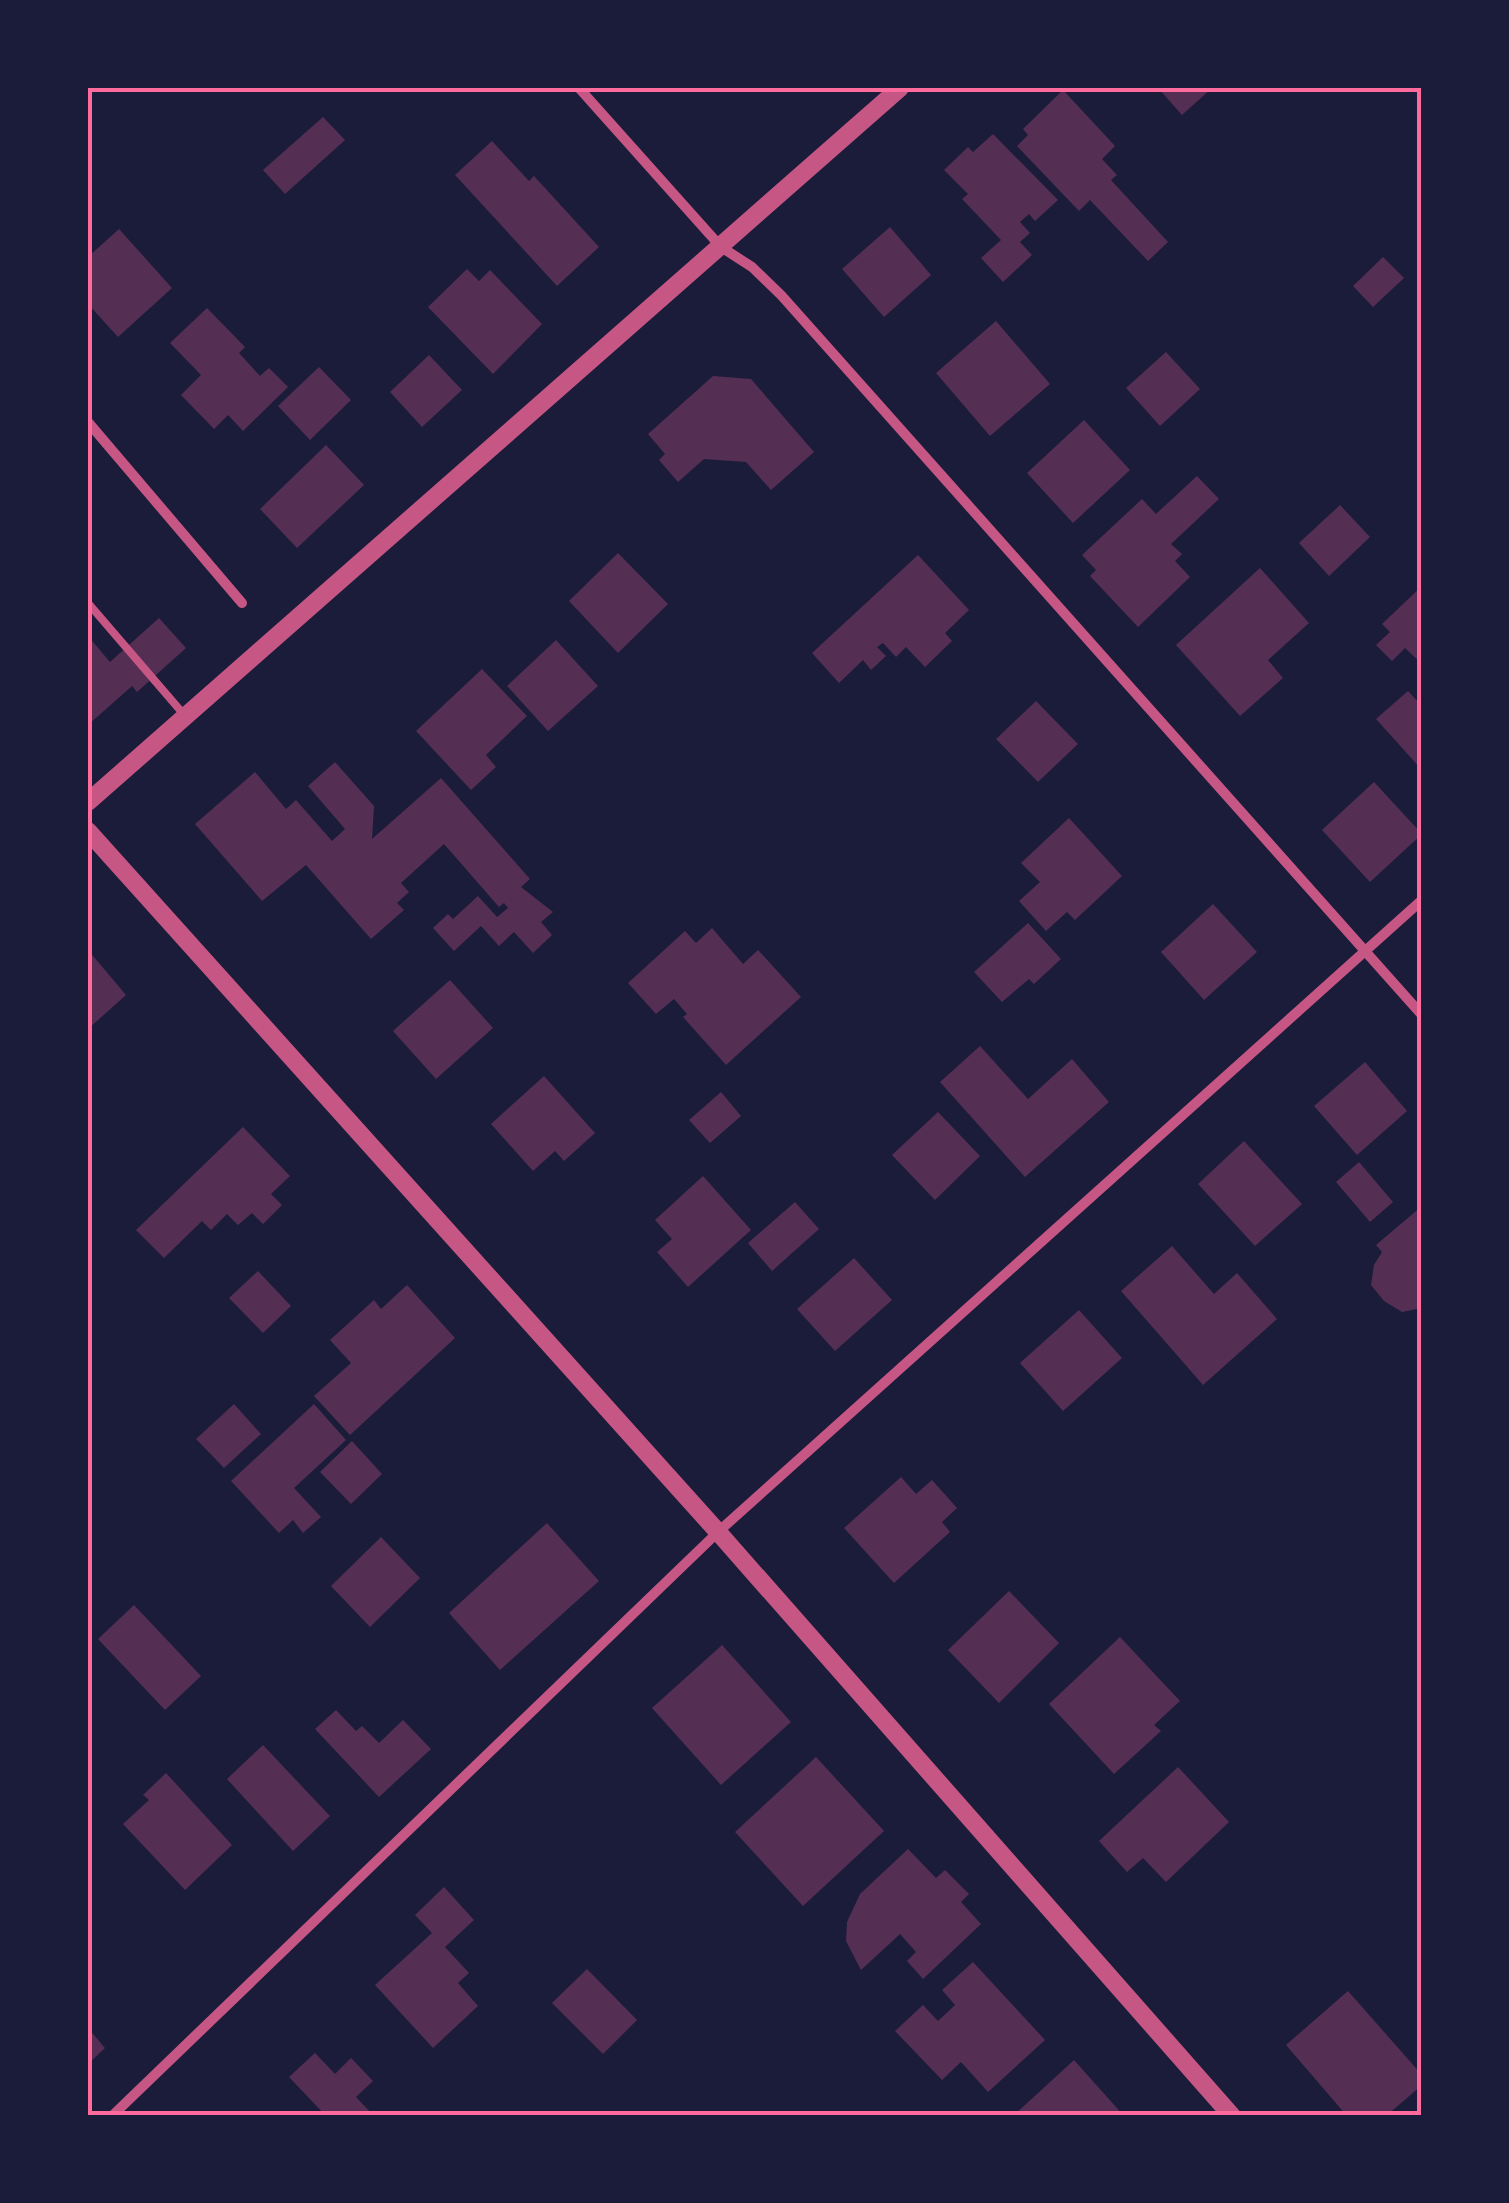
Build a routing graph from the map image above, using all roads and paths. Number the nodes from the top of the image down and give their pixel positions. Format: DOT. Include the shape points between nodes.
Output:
graph roads {
  1 [pos="579,88"];
  2 [pos="900,88"];
  3 [pos="722,248"];
  4 [pos="88,422"];
  5 [pos="88,603"];
  6 [pos="242,603"];
  7 [pos="186,718"];
  8 [pos="88,802"];
  9 [pos="88,831"];
  10 [pos="1422,900"];
  11 [pos="1364,952"];
  12 [pos="1422,1015"];
  13 [pos="718,1532"];
  14 [pos="112,2116"];
  15 [pos="1232,2116"];
  1 -- 3 [label="street"];
  2 -- 3 [label="street"];
  3 -- 7 [label="street"];
  3 -- 11 [label="street" via="781,295"];
  4 -- 6 [label="street"];
  5 -- 7 [label="lane"];
  7 -- 8 [label="street"];
  9 -- 13 [label="street"];
  10 -- 11 [label="street"];
  11 -- 12 [label="street"];
  11 -- 13 [label="street"];
  13 -- 14 [label="street"];
  13 -- 15 [label="street"];
}
